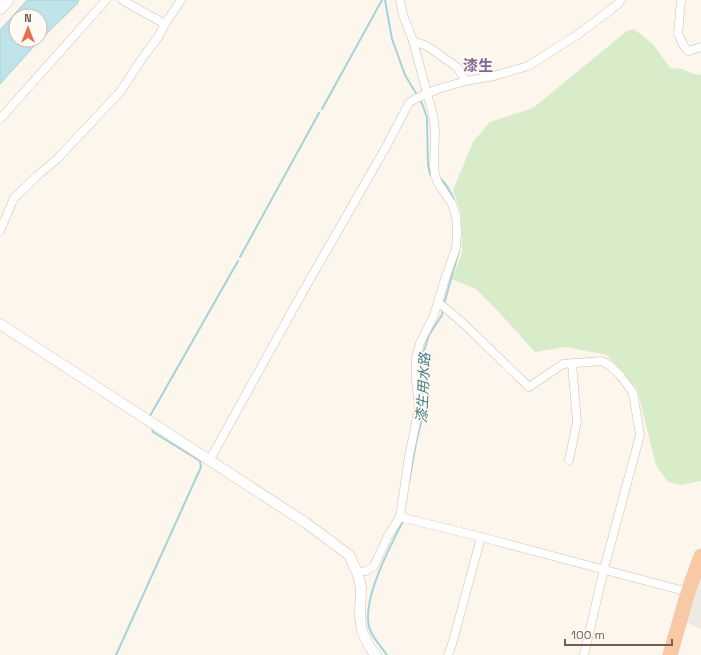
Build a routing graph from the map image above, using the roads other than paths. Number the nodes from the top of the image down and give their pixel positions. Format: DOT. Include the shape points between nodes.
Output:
graph roads {
  1 [pos="8,0"];
  2 [pos="106,0"];
  3 [pos="122,0"];
  4 [pos="181,0"];
  5 [pos="400,0"];
  6 [pos="621,0"];
  7 [pos="682,0"];
  8 [pos="0,9"];
  9 [pos="165,24"];
  10 [pos="413,41"];
  11 [pos="701,47"];
  12 [pos="466,80"];
  13 [pos="428,94"];
  14 [pos="0,119"];
  15 [pos="0,231"];
  16 [pos="438,302"];
  17 [pos="0,324"];
  18 [pos="572,363"];
  19 [pos="569,460"];
  20 [pos="209,461"];
  21 [pos="400,517"];
  22 [pos="481,537"];
  23 [pos="701,556"];
  24 [pos="604,569"];
  25 [pos="357,572"];
  26 [pos="688,592"];
  27 [pos="376,655"];
  28 [pos="448,655"];
  29 [pos="584,655"];
  30 [pos="670,655"];
  1 -- 8 [label="main road"];
  2 -- 14 [label="street"];
  3 -- 9 [label="street"];
  4 -- 9 [label="street"];
  5 -- 10 [label="street"];
  6 -- 12 [label="street" via="577,35 528,66 494,76"];
  7 -- 11 [label="street" via="678,34 688,52"];
  9 -- 15 [label="street" via="120,92 57,159 14,198"];
  10 -- 12 [label="street" via="427,46 457,67"];
  10 -- 13 [label="street"];
  12 -- 13 [label="street" via="438,88"];
  13 -- 16 [label="street" via="435,130 435,175 452,204 457,232 456,248"];
  13 -- 20 [label="street" via="409,103"];
  16 -- 18 [label="street" via="529,387 563,364"];
  16 -- 21 [label="street" via="416,358 418,408"];
  17 -- 20 [label="street"];
  18 -- 19 [label="street" via="578,422"];
  18 -- 24 [label="street" via="602,360 620,375 633,392 640,435"];
  20 -- 25 [label="street" via="306,523 349,556"];
  21 -- 22 [label="street"];
  21 -- 25 [label="street" via="374,566 366,571"];
  22 -- 24 [label="street"];
  22 -- 28 [label="street"];
  23 -- 26 [label="highway"];
  24 -- 26 [label="street"];
  24 -- 29 [label="street"];
  25 -- 27 [label="street" via="361,587 362,631"];
  26 -- 30 [label="highway"];
}
